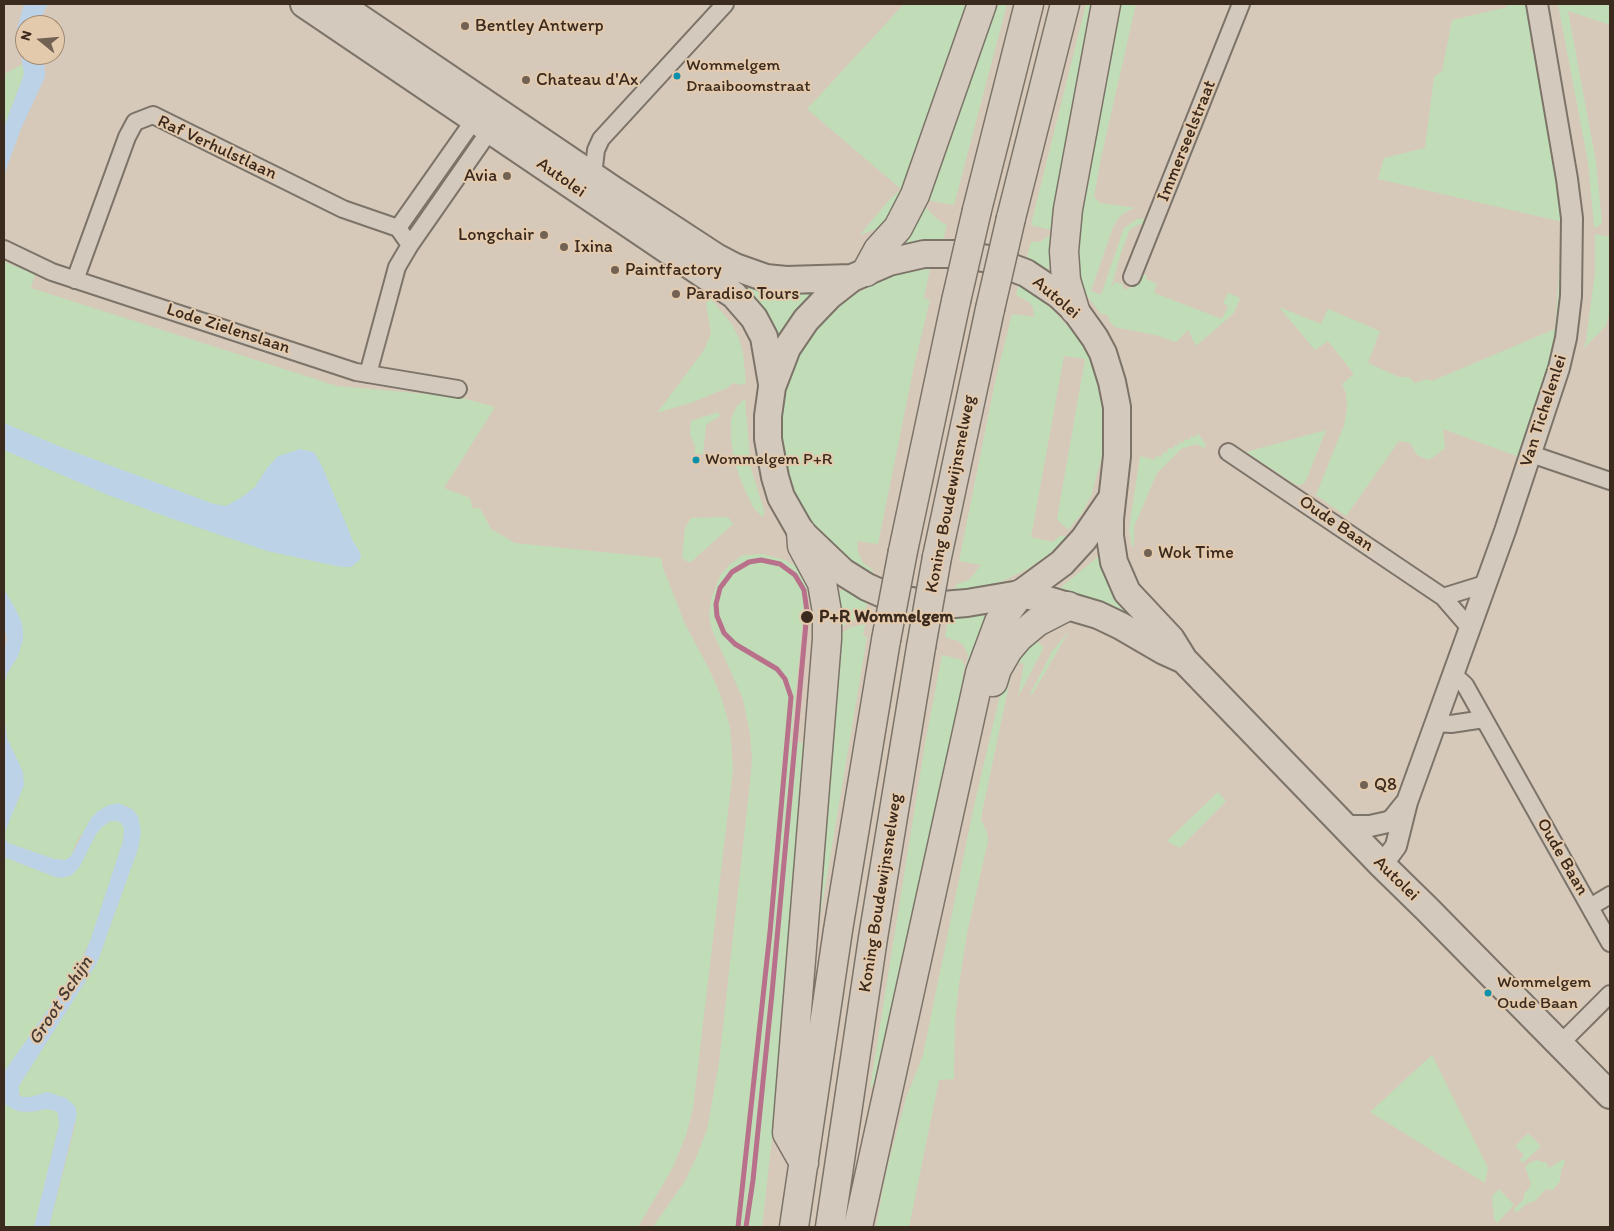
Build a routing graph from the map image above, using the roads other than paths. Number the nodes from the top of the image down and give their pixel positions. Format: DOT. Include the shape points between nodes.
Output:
graph roads {
  1 [pos="304,4"];
  2 [pos="339,4"];
  3 [pos="725,4"];
  4 [pos="982,4"];
  5 [pos="1029,4"];
  6 [pos="1065,4"];
  7 [pos="1106,4"];
  8 [pos="1241,4"];
  9 [pos="1536,4"];
  10 [pos="488,116"];
  11 [pos="592,175"];
  12 [pos="398,228"];
  13 [pos="410,245"];
  14 [pos="4,250"];
  15 [pos="859,274"];
  16 [pos="1132,277"];
  17 [pos="75,280"];
  18 [pos="1075,310"];
  19 [pos="368,374"];
  20 [pos="772,386"];
  21 [pos="458,390"];
  22 [pos="1228,452"];
  23 [pos="1531,454"];
  24 [pos="1610,481"];
  25 [pos="1112,498"];
  26 [pos="801,532"];
  27 [pos="1485,584"];
  28 [pos="1020,594"];
  29 [pos="1443,597"];
  30 [pos="1068,606"];
  31 [pos="1469,628"];
  32 [pos="1184,660"];
  33 [pos="1452,674"];
  34 [pos="1484,720"];
  35 [pos="1435,724"];
  36 [pos="967,730"];
  37 [pos="1407,802"];
  38 [pos="1344,826"];
  39 [pos="1382,865"];
  40 [pos="1610,895"];
  41 [pos="1590,907"];
  42 [pos="1610,943"];
  43 [pos="1610,994"];
  44 [pos="1560,1044"];
  45 [pos="1610,1095"];
  46 [pos="804,1163"];
  47 [pos="794,1227"];
  48 [pos="830,1227"];
  49 [pos="858,1227"];
  1 -- 10 [label="main road, Autolei"];
  2 -- 10 [label="main road, Autolei"];
  3 -- 11 [label="street" via="601,139"];
  4 -- 15 [label="highway" via="916,195 898,228"];
  5 -- 46 [label="highway, Koning Boudewijnsnelweg, bridge" via="956,301 903,551 838,930"];
  6 -- 48 [label="highway, Koning Boudewijnsnelweg, bridge" via="1011,218 936,557 873,938"];
  7 -- 18 [label="highway" via="1068,209 1064,251 1066,280"];
  8 -- 16 [label="street, Immerseelstraat"];
  9 -- 23 [label="street, Van Tichelenlei" via="1567,178 1573,235 1566,338"];
  10 -- 11 [label="main road, Autolei"];
  10 -- 12 [label="street"];
  10 -- 13 [label="street"];
  10 -- 20 [label="main road, Autolei" via="734,295 754,318 764,337"];
  11 -- 15 [label="main road, Autolei" via="716,257 754,275 786,280"];
  12 -- 13 [label="street"];
  12 -- 17 [label="street, Raf Verhulstlaan" via="343,209 153,115 135,122 127,137"];
  13 -- 19 [label="street" via="397,267"];
  14 -- 17 [label="street, Lode Zielenslaan"];
  15 -- 18 [label="main road, Autolei" via="889,262 924,254 958,254 989,259 1026,273"];
  15 -- 20 [label="main road, Autolei" via="829,296 806,320 787,348"];
  17 -- 19 [label="street, Lode Zielenslaan"];
  18 -- 25 [label="main road, Autolei" via="1103,353 1117,407 1117,456"];
  19 -- 21 [label="street, Lode Zielenslaan"];
  20 -- 26 [label="main road, Autolei" via="768,416 771,460 782,497"];
  22 -- 29 [label="street, Oude Baan"];
  23 -- 24 [label="street"];
  23 -- 27 [label="street, Van Tichelenlei"];
  25 -- 28 [label="main road, Autolei" via="1084,539 1062,563"];
  25 -- 32 [label="main road, Autolei" via="1110,536 1120,578 1127,592 1171,639"];
  26 -- 28 [label="main road, Autolei" via="851,578 903,600 942,605"];
  26 -- 46 [label="highway" via="802,546 822,582 828,639 787,1133"];
  27 -- 29 [label="street"];
  27 -- 31 [label="street, Van Tichelenlei"];
  28 -- 30 [label="main road, Autolei"];
  28 -- 36 [label="highway" via="992,636"];
  29 -- 31 [label="street, Oude Baan"];
  30 -- 32 [label="main road, Autolei" via="1106,618"];
  30 -- 36 [label="highway" via="1030,627 1008,650 997,669 987,708"];
  31 -- 33 [label="street, Van Tichelenlei"];
  32 -- 38 [label="main road, Autolei"];
  33 -- 34 [label="street, Oude Baan" via="1465,685"];
  33 -- 35 [label="street, Van Tichelenlei"];
  34 -- 35 [label="street"];
  34 -- 41 [label="street, Oude Baan"];
  35 -- 37 [label="street, Van Tichelenlei"];
  36 -- 49 [label="highway"];
  37 -- 38 [label="street, Van Tichelenlei" via="1388,822"];
  37 -- 39 [label="street, Van Tichelenlei" via="1396,846"];
  38 -- 39 [label="main road, Autolei"];
  39 -- 44 [label="main road, Autolei"];
  40 -- 41 [label="street"];
  41 -- 42 [label="street, Oude Baan"];
  43 -- 44 [label="street"];
  44 -- 45 [label="main road, Autolei"];
  46 -- 47 [label="highway, Koning Boudewijnsnelweg"];
}
